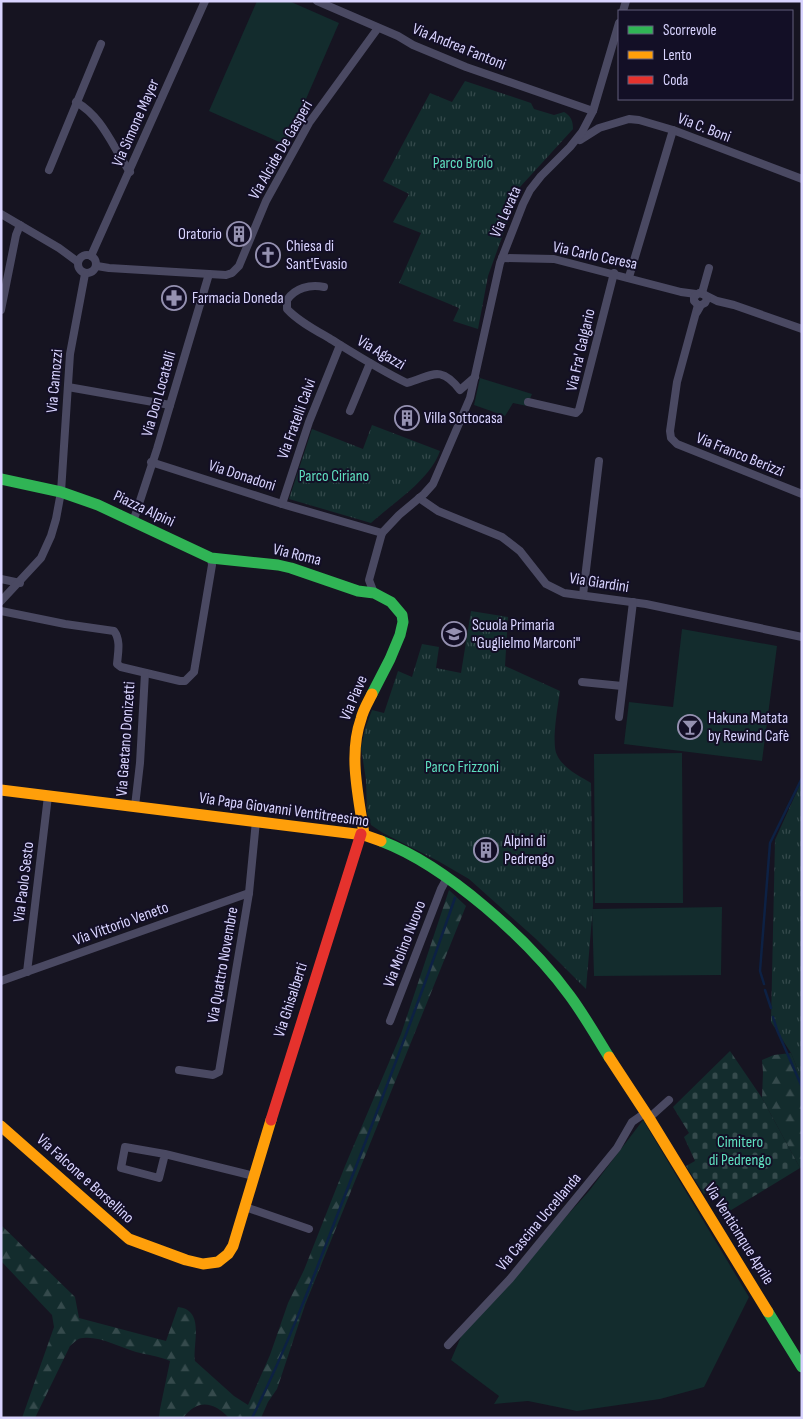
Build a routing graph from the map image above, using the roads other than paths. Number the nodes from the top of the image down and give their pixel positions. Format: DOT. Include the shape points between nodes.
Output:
graph roads {
  1 [pos="205,1"];
  2 [pos="317,1"];
  3 [pos="618,26"];
  4 [pos="378,28"];
  5 [pos="100,44"];
  6 [pos="76,102"];
  7 [pos="593,111"];
  8 [pos="673,130"];
  9 [pos="570,148"];
  10 [pos="49,170"];
  11 [pos="130,172"];
  12 [pos="802,179"];
  13 [pos="1,214"];
  14 [pos="20,225"];
  15 [pos="91,256"];
  16 [pos="502,258"];
  17 [pos="78,262"];
  18 [pos="96,266"];
  19 [pos="709,268"];
  20 [pos="614,273"];
  21 [pos="85,274"];
  22 [pos="209,274"];
  23 [pos="629,278"];
  24 [pos="324,287"];
  25 [pos="700,299"];
  26 [pos="1,310"];
  27 [pos="802,329"];
  28 [pos="340,345"];
  29 [pos="370,364"];
  30 [pos="475,378"];
  31 [pos="68,387"];
  32 [pos="460,390"];
  33 [pos="528,402"];
  34 [pos="468,404"];
  35 [pos="170,405"];
  36 [pos="350,411"];
  37 [pos="600,460"];
  38 [pos="152,462"];
  39 [pos="1,479"];
  40 [pos="61,492"];
  41 [pos="802,494"];
  42 [pos="419,498"];
  43 [pos="282,504"];
  44 [pos="133,522"];
  45 [pos="382,533"];
  46 [pos="211,558"];
  47 [pos="1,579"];
  48 [pos="20,582"];
  49 [pos="374,592"];
  50 [pos="583,595"];
  51 [pos="1,601"];
  52 [pos="633,602"];
  53 [pos="1,611"];
  54 [pos="802,637"];
  55 [pos="145,674"];
  56 [pos="582,682"];
  57 [pos="622,686"];
  58 [pos="618,717"];
  59 [pos="1,790"];
  60 [pos="48,796"];
  61 [pos="135,806"];
  62 [pos="256,821"];
  63 [pos="362,835"];
  64 [pos="447,878"];
  65 [pos="249,894"];
  66 [pos="27,972"];
  67 [pos="1,982"];
  68 [pos="390,1021"];
  69 [pos="179,1070"];
  70 [pos="670,1100"];
  71 [pos="647,1115"];
  72 [pos="1,1126"];
  73 [pos="165,1154"];
  74 [pos="254,1176"];
  75 [pos="245,1206"];
  76 [pos="309,1229"];
  77 [pos="233,1246"];
  78 [pos="448,1345"];
  79 [pos="802,1367"];
  1 -- 11 [label="street, Via Simone Mayer"];
  2 -- 4 [label="street, Via Andrea Fantoni"];
  3 -- 7 [label="street, Via Levata"];
  4 -- 7 [label="street, Via Andrea Fantoni" via="466,67"];
  4 -- 22 [label="street, Via Alcide De Gasperi" via="309,123 266,201 236,270 226,275"];
  5 -- 6 [label="street"];
  6 -- 10 [label="street"];
  6 -- 11 [label="street" via="97,120"];
  7 -- 9 [label="street, Via Levata"];
  8 -- 9 [label="street, Via C. Boni" via="629,120 590,132"];
  8 -- 12 [label="street, Via C. Boni"];
  8 -- 23 [label="street"];
  9 -- 16 [label="street, Via Levata" via="530,190"];
  11 -- 15 [label="street, Via Simone Mayer"];
  13 -- 14 [label="street"];
  14 -- 17 [label="street"];
  14 -- 26 [label="street"];
  15 -- 17 [label="street" via="83,256"];
  15 -- 18 [label="street" via="96,260"];
  16 -- 20 [label="street, Via Carlo Ceresa" via="554,259"];
  16 -- 30 [label="street, Via Levata"];
  17 -- 21 [label="street" via="79,269"];
  18 -- 21 [label="street" via="93,272"];
  18 -- 22 [label="street"];
  19 -- 25 [label="street"];
  20 -- 23 [label="street, Via Carlo Ceresa"];
  20 -- 33 [label="street, Via Fra' Galgario" via="579,410 576,413"];
  21 -- 31 [label="street, Via Camozzi" via="70,354"];
  22 -- 35 [label="street, Via Don Locatelli"];
  23 -- 25 [label="street, Via Carlo Ceresa"];
  24 -- 28 [label="street, Via Agazzi" via="302,288 293,292 287,300 287,309"];
  25 -- 27 [label="street, Via Carlo Ceresa" via="734,305"];
  25 -- 41 [label="street, Via Franco Berizzi" via="677,382 671,438 677,444"];
  28 -- 29 [label="street, Via Agazzi"];
  28 -- 43 [label="street, Via Fratelli Calvi" via="309,422"];
  29 -- 32 [label="street, Via Agazzi" via="407,384 427,375 445,375"];
  29 -- 36 [label="street"];
  30 -- 32 [label="street"];
  30 -- 34 [label="street, Via Levata"];
  31 -- 35 [label="street"];
  31 -- 40 [label="street, Via Camozzi"];
  32 -- 34 [label="street"];
  34 -- 42 [label="street, Via Levata" via="433,484"];
  35 -- 38 [label="street, Via Don Locatelli"];
  37 -- 50 [label="street"];
  38 -- 43 [label="street, Via Donadoni"];
  38 -- 44 [label="street, Via Don Locatelli"];
  39 -- 40 [label="street, Piazza Alpini"];
  40 -- 44 [label="street, Piazza Alpini"];
  40 -- 48 [label="street, Via Camozzi" via="45,551"];
  42 -- 45 [label="street"];
  42 -- 50 [label="street, Via Giardini" via="438,511 502,537 520,551 546,584 564,593"];
  43 -- 45 [label="street, Via Donadoni"];
  44 -- 46 [label="street, Piazza Alpini"];
  45 -- 49 [label="street" via="369,580"];
  46 -- 49 [label="street, Via Roma" via="278,565 358,591"];
  46 -- 55 [label="street" via="192,664 194,672 185,681"];
  47 -- 48 [label="street"];
  48 -- 51 [label="street, Via Camozzi"];
  49 -- 63 [label="street, Via Piave" via="391,602 402,615 403,622 357,732 354,757"];
  50 -- 52 [label="street, Via Giardini"];
  52 -- 54 [label="street, Via Giardini"];
  52 -- 57 [label="street"];
  53 -- 55 [label="street" via="114,631 118,636 117,664"];
  55 -- 61 [label="street, Via Gaetano Donizetti"];
  56 -- 57 [label="street"];
  57 -- 58 [label="street"];
  59 -- 60 [label="street, Via Papa Giovanni Ventitreesimo"];
  60 -- 61 [label="street, Via Papa Giovanni Ventitreesimo"];
  60 -- 66 [label="street, Via Paolo Sesto"];
  61 -- 62 [label="street, Via Papa Giovanni Ventitreesimo"];
  62 -- 63 [label="street, Via Papa Giovanni Ventitreesimo"];
  62 -- 65 [label="street, Via Quattro Novembre"];
  63 -- 64 [label="street, Via Papa Giovanni Ventitreesimo" via="403,851"];
  63 -- 74 [label="street, Via Ghisalberti"];
  64 -- 68 [label="street, Via Molino Nuovo"];
  64 -- 71 [label="street, Via Papa Giovanni Ventitreesimo" via="507,928 556,978"];
  65 -- 66 [label="street, Via Vittorio Veneto"];
  65 -- 69 [label="street, Via Quattro Novembre" via="219,1072 213,1075"];
  66 -- 67 [label="street, Via Vittorio Veneto"];
  70 -- 71 [label="street, Via Cascina Uccellanda"];
  71 -- 78 [label="street, Via Cascina Uccellanda" via="632,1122 618,1148 510,1278"];
  71 -- 79 [label="street, Via Venticinque Aprile"];
  72 -- 77 [label="street, Via Falcone e Borsellino" via="129,1239 202,1264 218,1262"];
  73 -- 73 [label="street" via="125,1147 121,1168 159,1178"];
  73 -- 74 [label="street"];
  74 -- 75 [label="street, Via Ghisalberti"];
  75 -- 76 [label="street"];
  75 -- 77 [label="street, Via Ghisalberti"];
}
